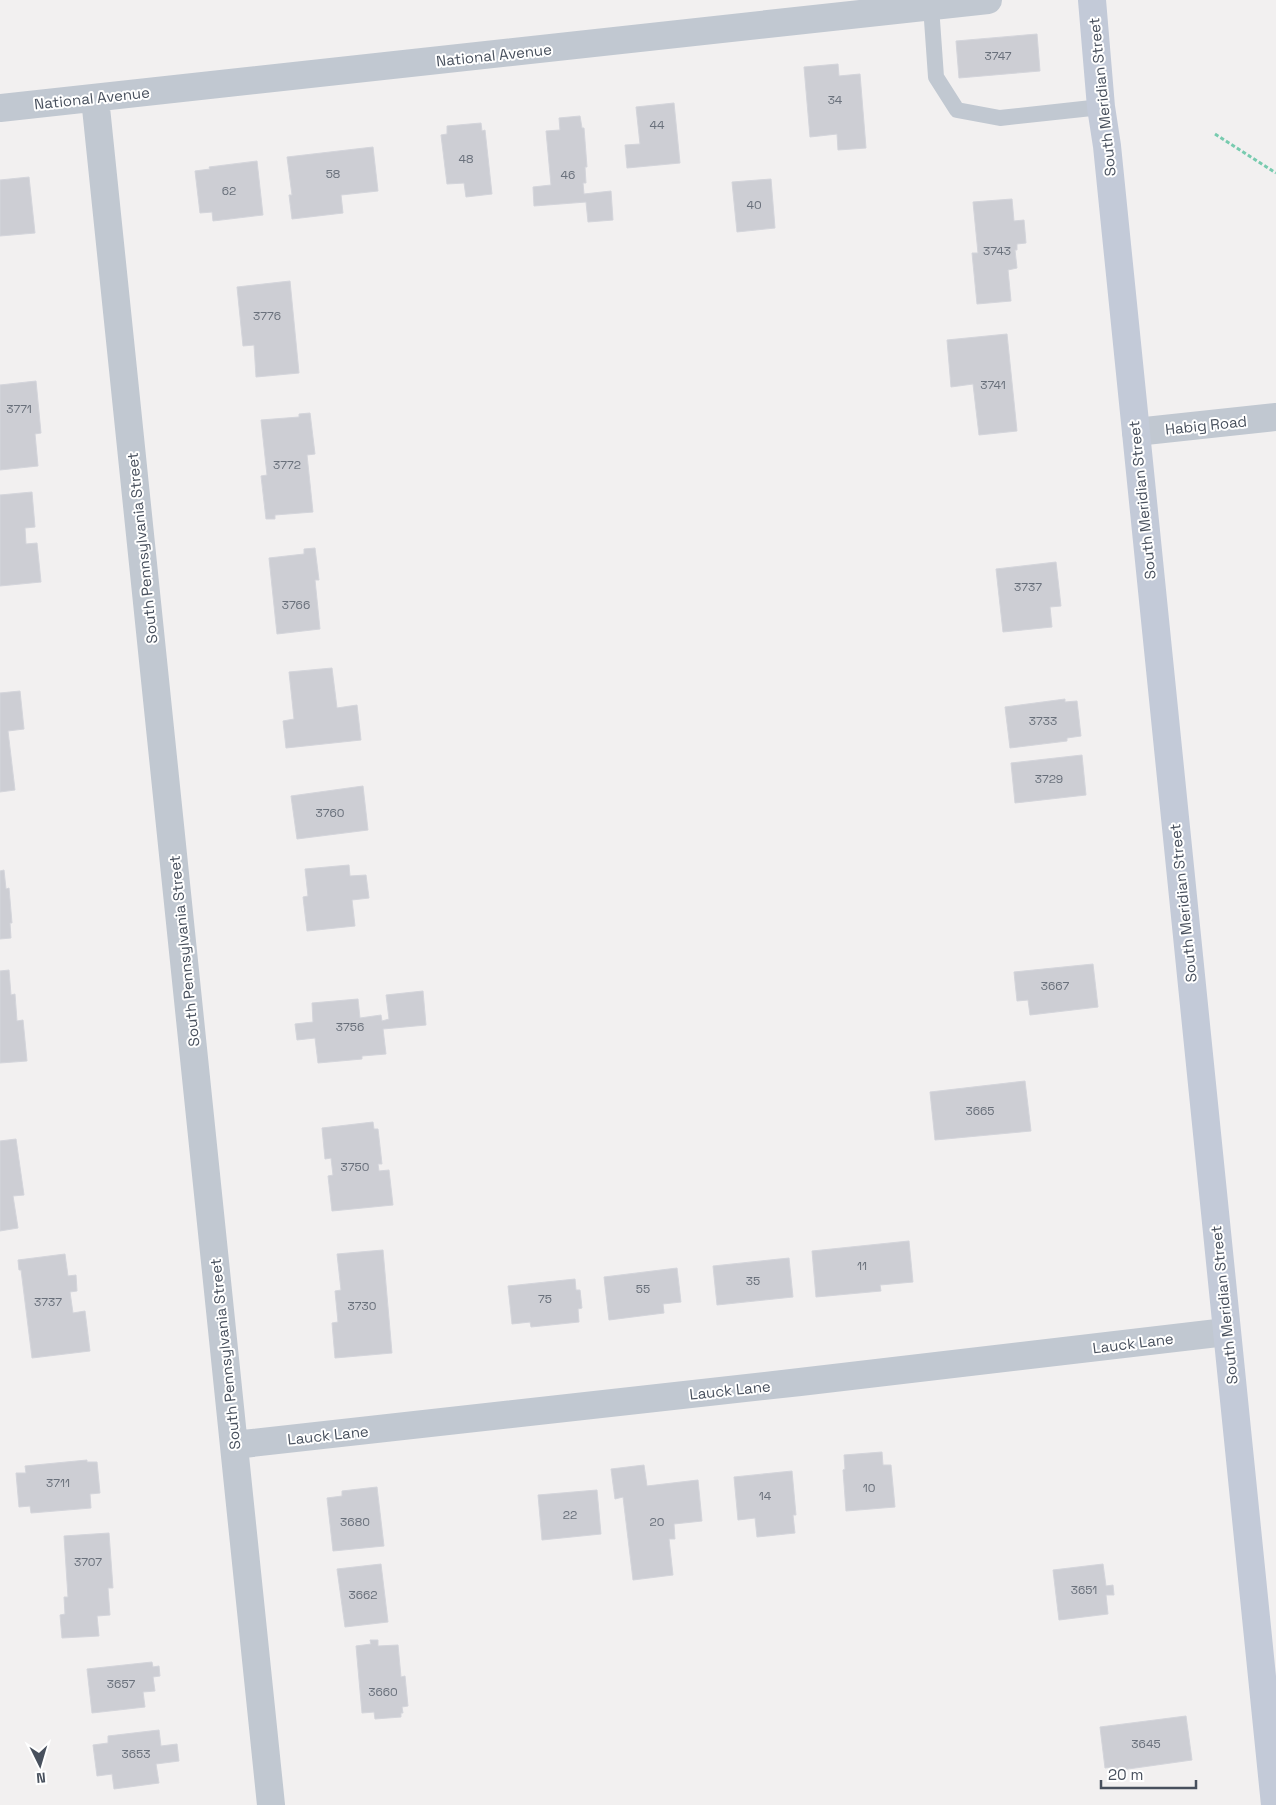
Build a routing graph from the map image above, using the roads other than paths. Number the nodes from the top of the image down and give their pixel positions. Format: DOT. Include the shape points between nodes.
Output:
graph roads {
  1 [pos="988,0"];
  2 [pos="1092,0"];
  3 [pos="931,6"];
  4 [pos="95,98"];
  5 [pos="1101,107"];
  6 [pos="0,108"];
  7 [pos="1276,417"];
  8 [pos="1136,432"];
  9 [pos="1226,1332"];
  10 [pos="234,1445"];
  11 [pos="271,1805"];
  12 [pos="1275,1805"];
  1 -- 3 [label="street, National Avenue"];
  2 -- 5 [label="main road, South Meridian Street"];
  3 -- 4 [label="street, National Avenue"];
  3 -- 5 [label="lane" via="936,77 957,110 1000,118"];
  4 -- 6 [label="street, National Avenue"];
  4 -- 10 [label="street, South Pennsylvania Street"];
  5 -- 8 [label="main road, South Meridian Street"];
  7 -- 8 [label="street, Habig Road"];
  8 -- 9 [label="main road, South Meridian Street"];
  9 -- 10 [label="street, Lauck Lane"];
  9 -- 12 [label="main road, South Meridian Street"];
  10 -- 11 [label="street, South Pennsylvania Street"];
}
